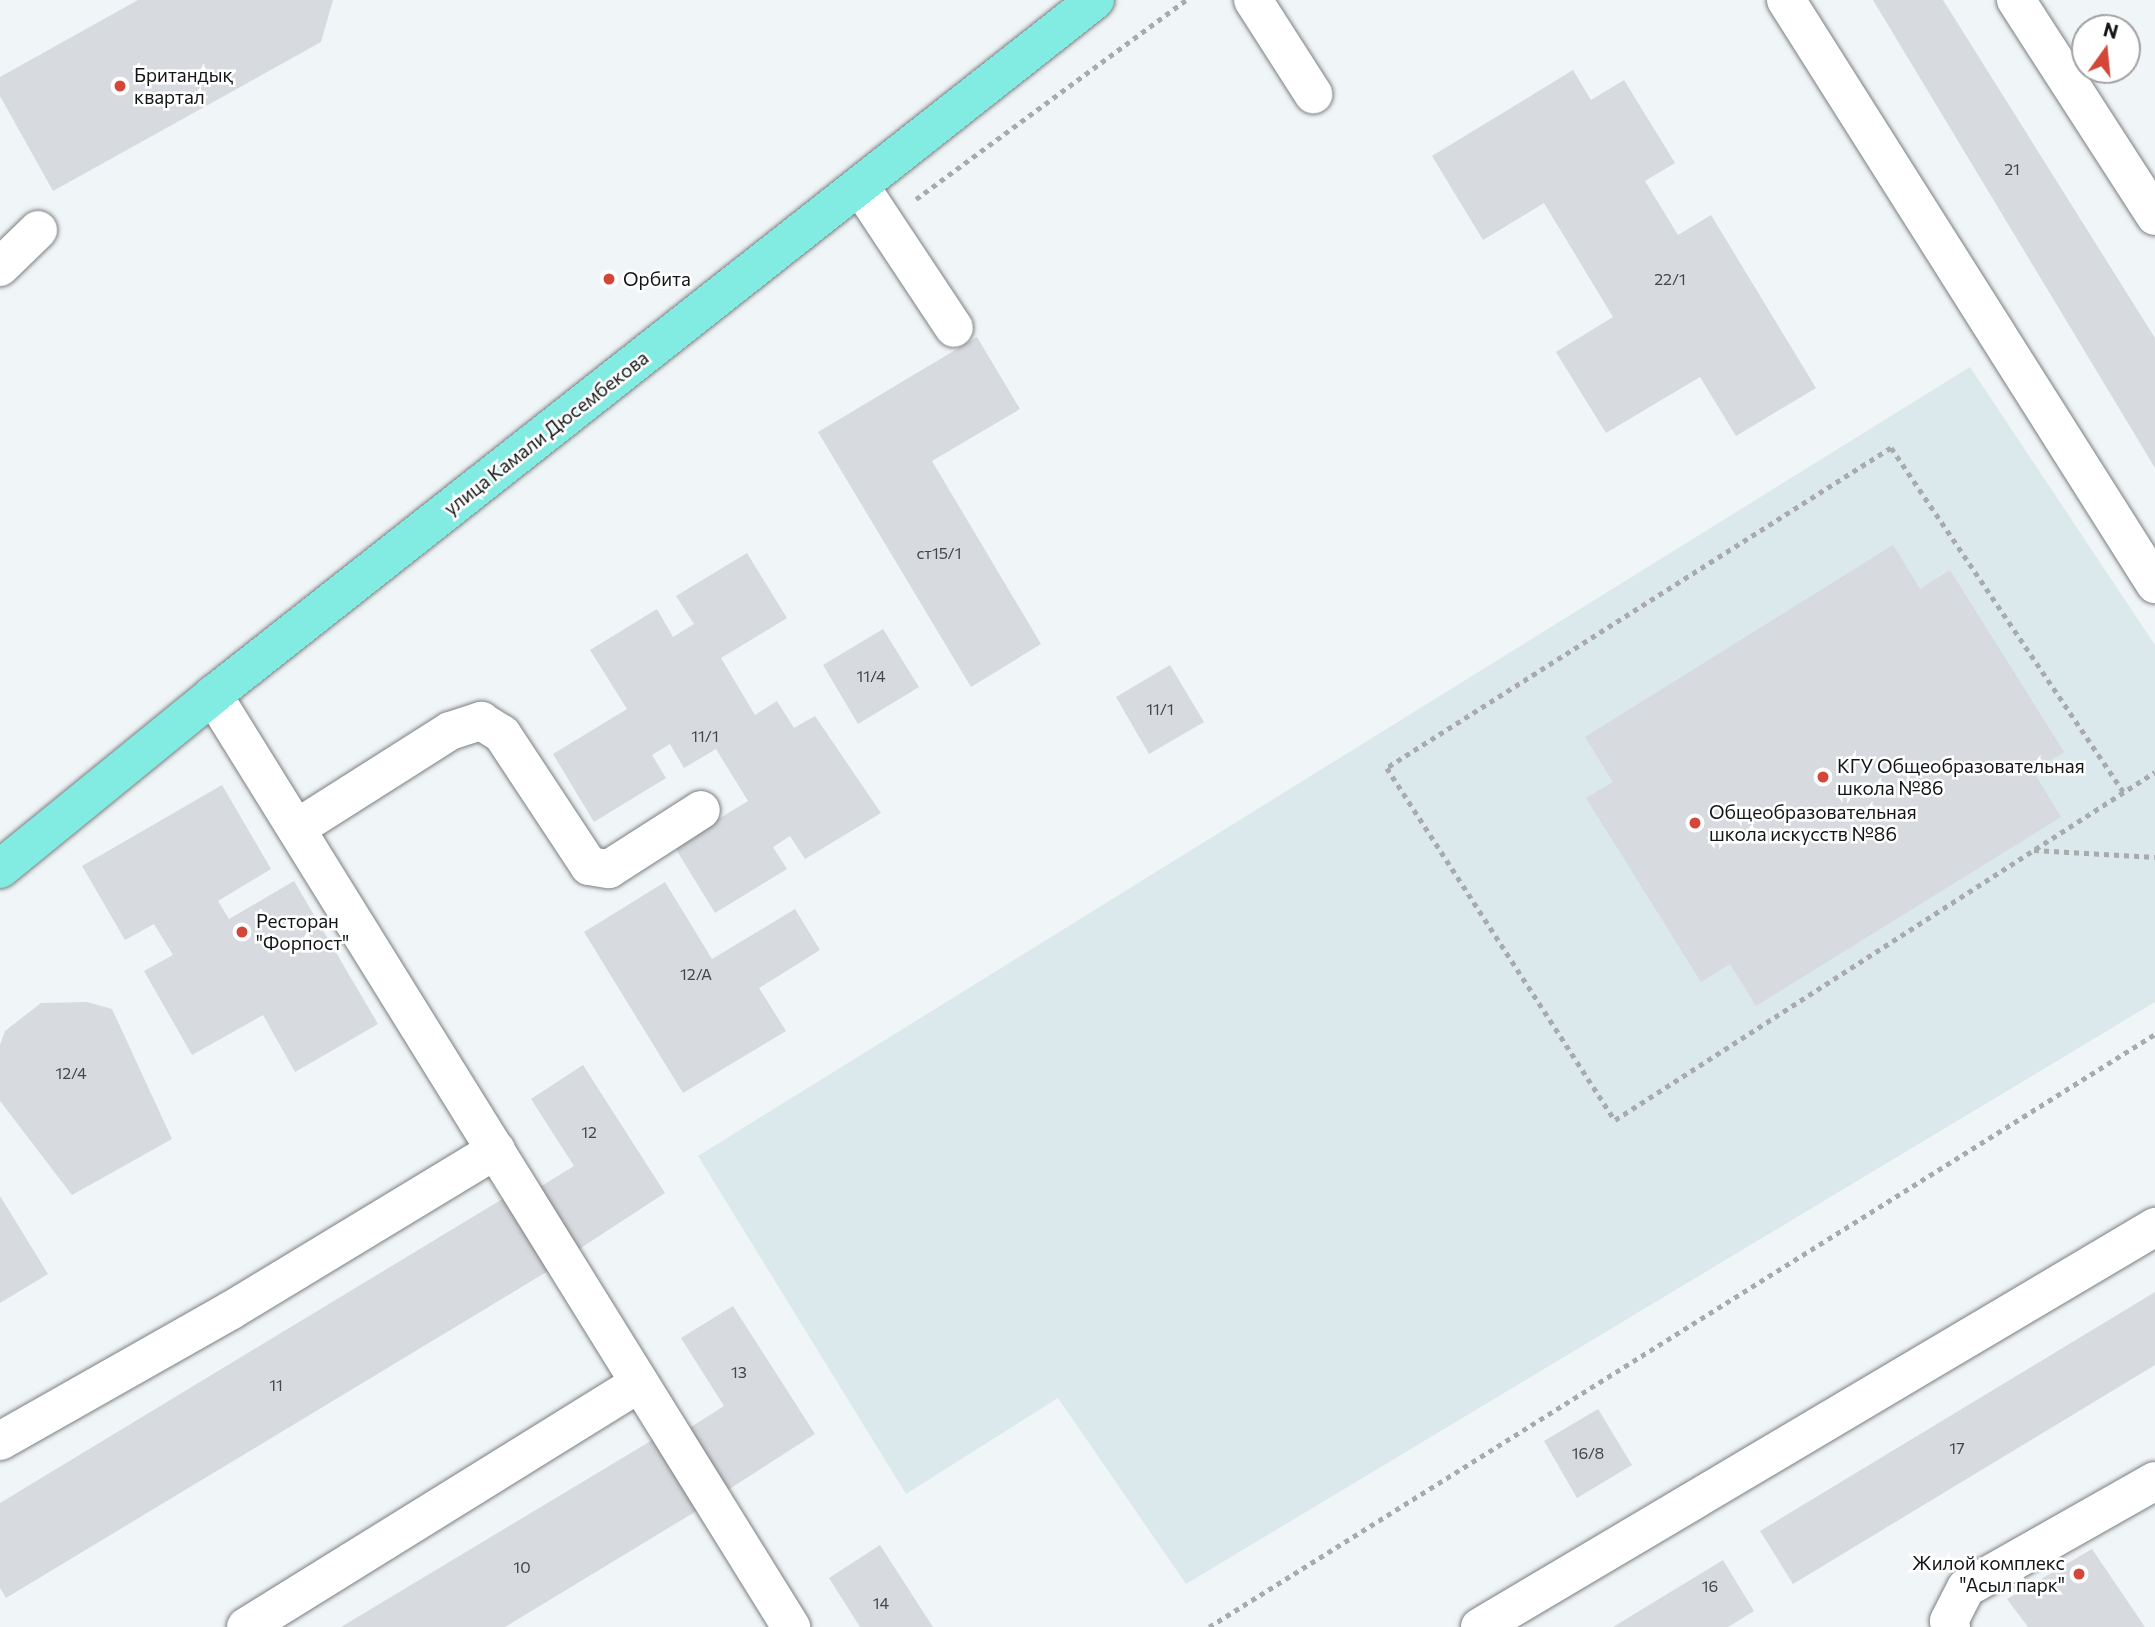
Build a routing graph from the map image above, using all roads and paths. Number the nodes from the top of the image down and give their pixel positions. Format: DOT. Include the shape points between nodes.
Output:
graph roads {
  1 [pos="1095,0"];
  2 [pos="1186,0"];
  3 [pos="1253,0"];
  4 [pos="1786,0"];
  5 [pos="2016,0"];
  6 [pos="1312,94"];
  7 [pos="860,186"];
  8 [pos="2155,216"];
  9 [pos="883,222"];
  10 [pos="38,230"];
  11 [pos="0,267"];
  12 [pos="954,328"];
  13 [pos="2155,584"];
  14 [pos="214,695"];
  15 [pos="2155,772"];
  16 [pos="2123,792"];
  17 [pos="701,810"];
  18 [pos="297,828"];
  19 [pos="2033,850"];
  20 [pos="2155,856"];
  21 [pos="0,870"];
  22 [pos="2155,1034"];
  23 [pos="496,1150"];
  24 [pos="2155,1227"];
  25 [pos="640,1383"];
  26 [pos="0,1441"];
  27 [pos="2155,1481"];
  28 [pos="785,1625"];
  29 [pos="247,1627"];
  30 [pos="1209,1627"];
  31 [pos="1479,1627"];
  32 [pos="1951,1627"];
  1 -- 7 [label="main road, улица Камали Дюсембекова"];
  2 -- 9 [label="path"];
  3 -- 6 [label="lane"];
  4 -- 13 [label="lane"];
  5 -- 8 [label="lane"];
  7 -- 9 [label="lane"];
  7 -- 14 [label="main road, улица Камали Дюсембекова"];
  9 -- 12 [label="lane"];
  10 -- 11 [label="lane"];
  14 -- 18 [label="lane"];
  14 -- 21 [label="main road, улица Камали Дюсембекова"];
  15 -- 16 [label="path"];
  16 -- 19 [label="path"];
  16 -- 19 [label="path" via="1891,448 1387,768 1615,1120"];
  17 -- 18 [label="lane" via="609,869 589,866 502,734 481,721 450,731"];
  18 -- 23 [label="lane"];
  19 -- 20 [label="path"];
  22 -- 30 [label="path"];
  23 -- 25 [label="lane"];
  23 -- 26 [label="lane" via="219,1318"];
  24 -- 31 [label="lane"];
  25 -- 28 [label="lane"];
  25 -- 29 [label="lane"];
  27 -- 32 [label="lane" via="1966,1588 1948,1621"];
}
